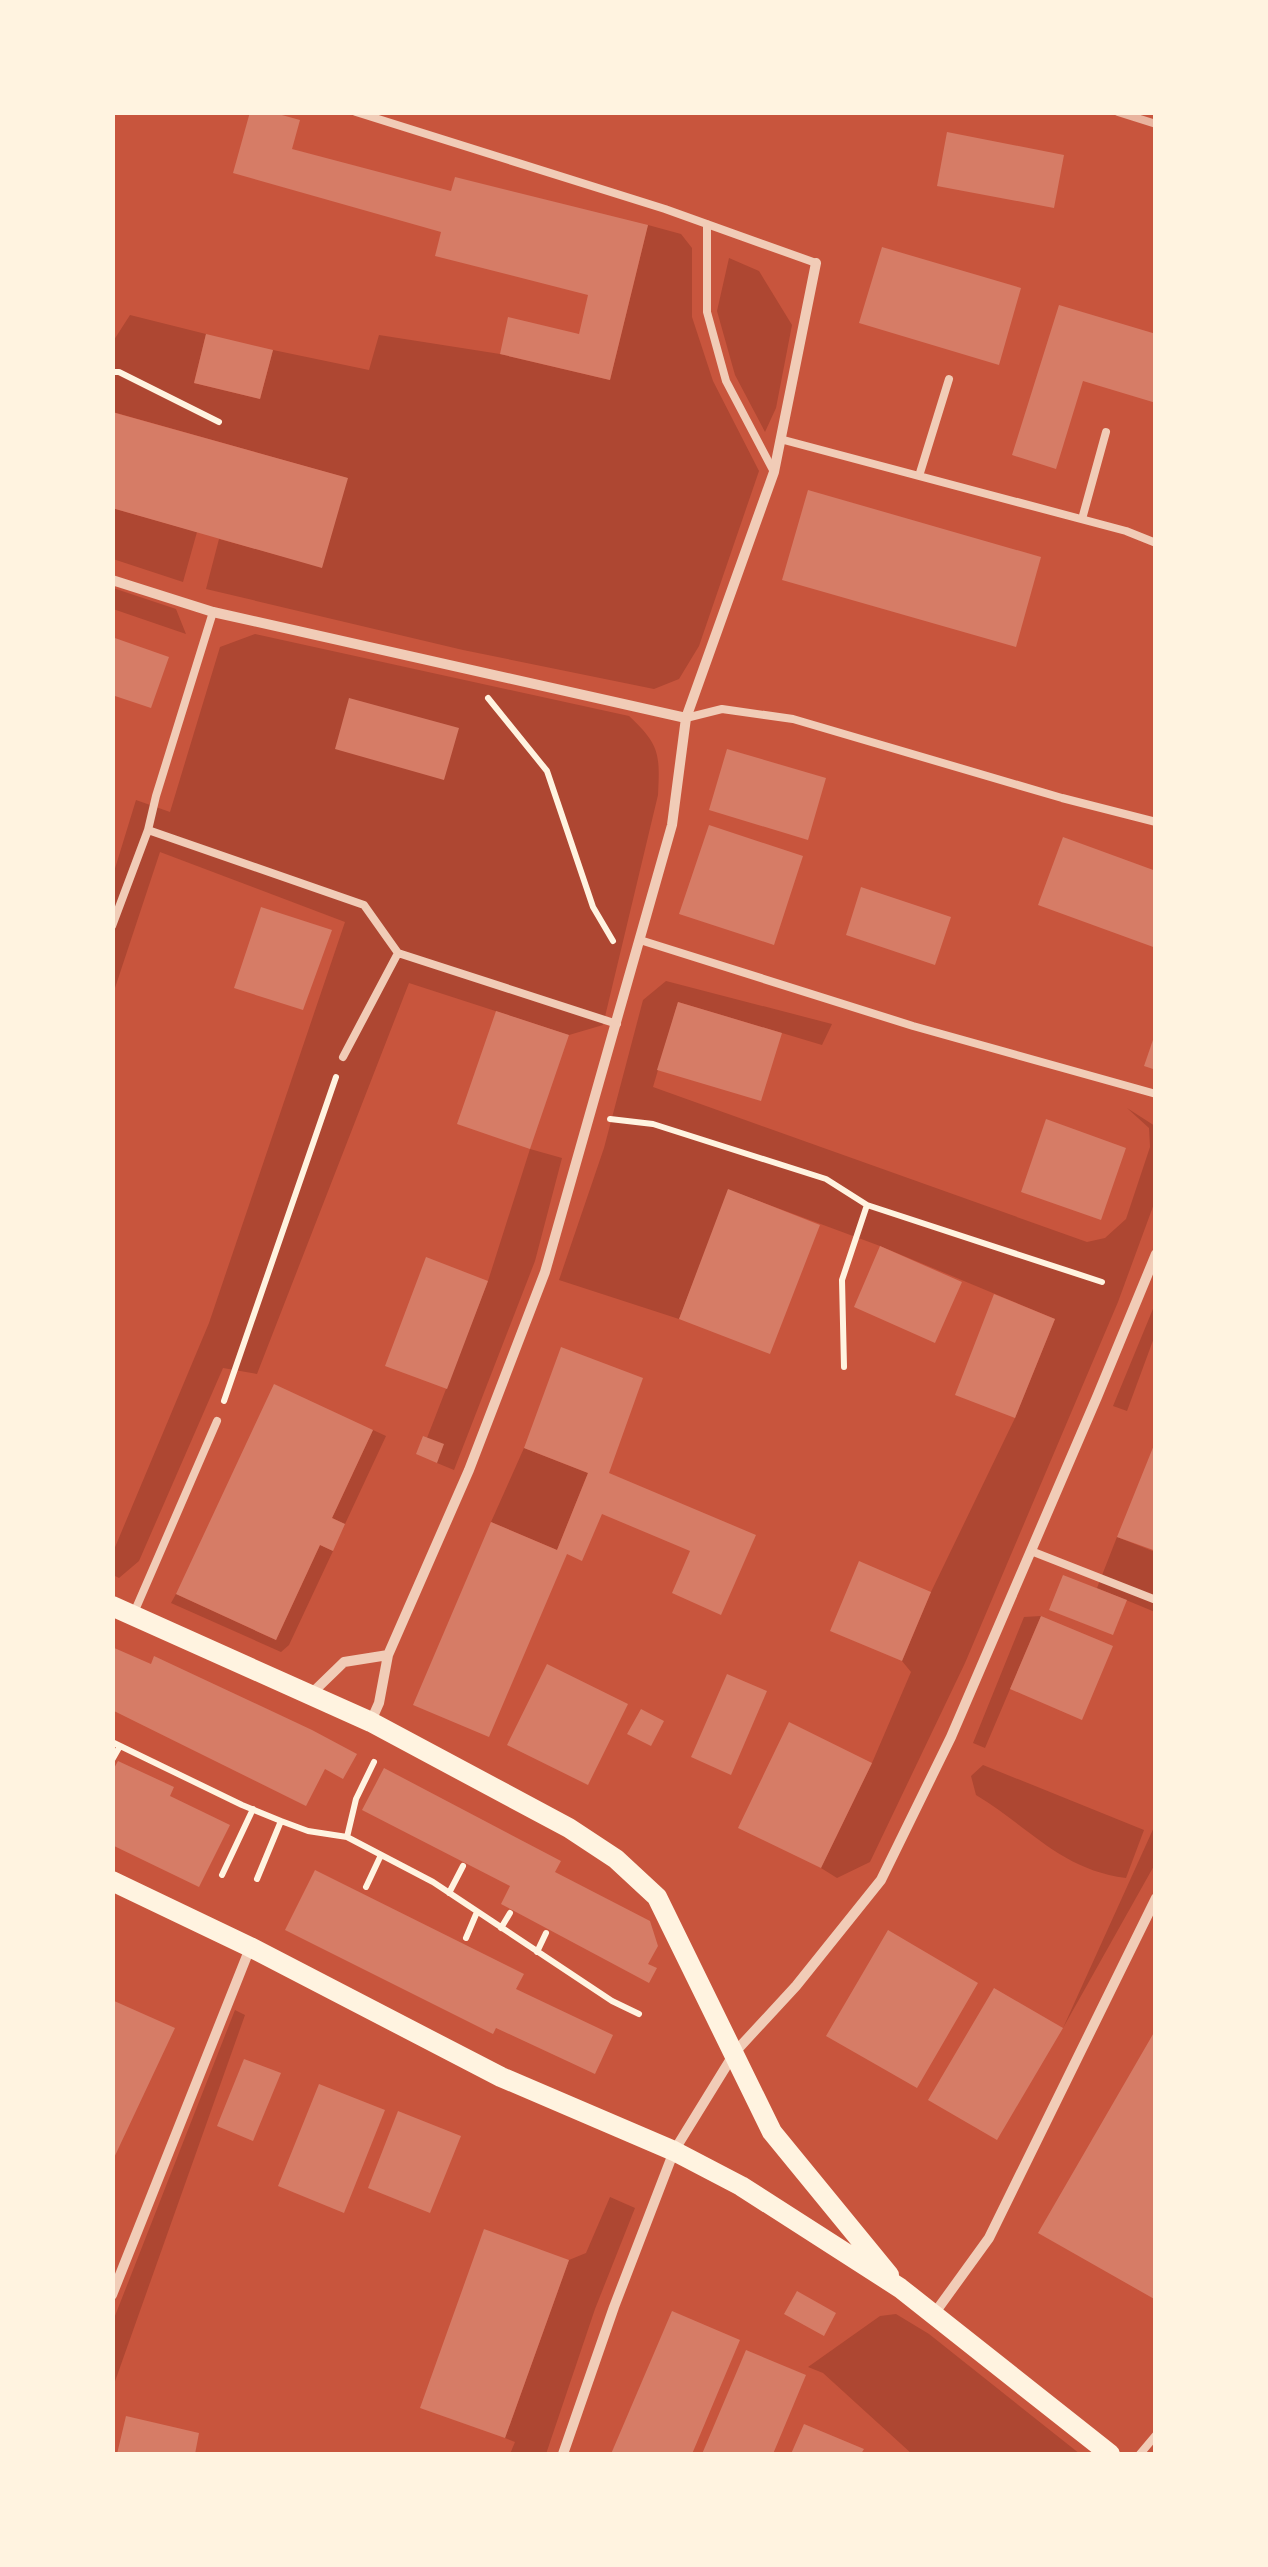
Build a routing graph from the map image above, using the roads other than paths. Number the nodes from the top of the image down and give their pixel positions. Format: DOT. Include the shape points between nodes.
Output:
graph roads {
  1 [pos="356,112"];
  2 [pos="706,224"];
  3 [pos="816,263"];
  4 [pos="949,379"];
  5 [pos="1106,432"];
  6 [pos="780,438"];
  7 [pos="774,472"];
  8 [pos="920,476"];
  9 [pos="1082,519"];
  10 [pos="1156,542"];
  11 [pos="112,580"];
  12 [pos="213,612"];
  13 [pos="686,718"];
  14 [pos="1156,822"];
  15 [pos="148,830"];
  16 [pos="112,926"];
  17 [pos="640,940"];
  18 [pos="398,953"];
  19 [pos="617,1024"];
  20 [pos="343,1058"];
  21 [pos="1156,1094"];
  22 [pos="1156,1254"];
  23 [pos="217,1421"];
  24 [pos="1031,1551"];
  25 [pos="1156,1600"];
  26 [pos="112,1606"];
  27 [pos="133,1615"];
  28 [pos="388,1655"];
  29 [pos="310,1695"];
  30 [pos="371,1722"];
  31 [pos="112,1882"];
  32 [pos="1156,1898"];
  33 [pos="250,1947"];
  34 [pos="735,2052"];
  35 [pos="674,2152"];
  36 [pos="900,2288"];
  37 [pos="112,2295"];
  38 [pos="934,2314"];
  39 [pos="1156,2434"];
  40 [pos="562,2454"];
  41 [pos="1110,2454"];
  42 [pos="1140,2454"];
  1 -- 2 [label="lane"];
  2 -- 3 [label="lane"];
  2 -- 7 [label="lane" via="706,312 726,381"];
  3 -- 6 [label="street"];
  4 -- 8 [label="lane"];
  5 -- 9 [label="lane"];
  6 -- 7 [label="street"];
  6 -- 8 [label="lane"];
  7 -- 13 [label="street"];
  8 -- 9 [label="lane"];
  9 -- 10 [label="lane"];
  11 -- 12 [label="street"];
  12 -- 13 [label="street"];
  12 -- 15 [label="lane"];
  13 -- 14 [label="lane" via="722,709 793,719"];
  13 -- 17 [label="street" via="672,825"];
  15 -- 16 [label="lane"];
  15 -- 18 [label="lane" via="364,905"];
  17 -- 19 [label="street"];
  17 -- 21 [label="lane"];
  18 -- 19 [label="lane"];
  18 -- 20 [label="lane"];
  19 -- 28 [label="street" via="538,1290"];
  22 -- 24 [label="street"];
  23 -- 27 [label="lane"];
  24 -- 25 [label="lane"];
  24 -- 34 [label="street" via="881,1880"];
  26 -- 27 [label="main road"];
  27 -- 29 [label="main road"];
  28 -- 29 [label="street" via="344,1662"];
  28 -- 30 [label="street"];
  29 -- 30 [label="main road"];
  30 -- 34 [label="main road" via="569,1828 657,1897"];
  31 -- 33 [label="main road"];
  32 -- 38 [label="street" via="990,2238"];
  33 -- 35 [label="main road" via="501,2077"];
  33 -- 37 [label="street"];
  34 -- 35 [label="street"];
  34 -- 36 [label="main road" via="772,2132"];
  35 -- 36 [label="main road" via="741,2186"];
  35 -- 40 [label="street"];
  36 -- 38 [label="main road"];
  38 -- 41 [label="main road"];
  39 -- 42 [label="lane"];
}
